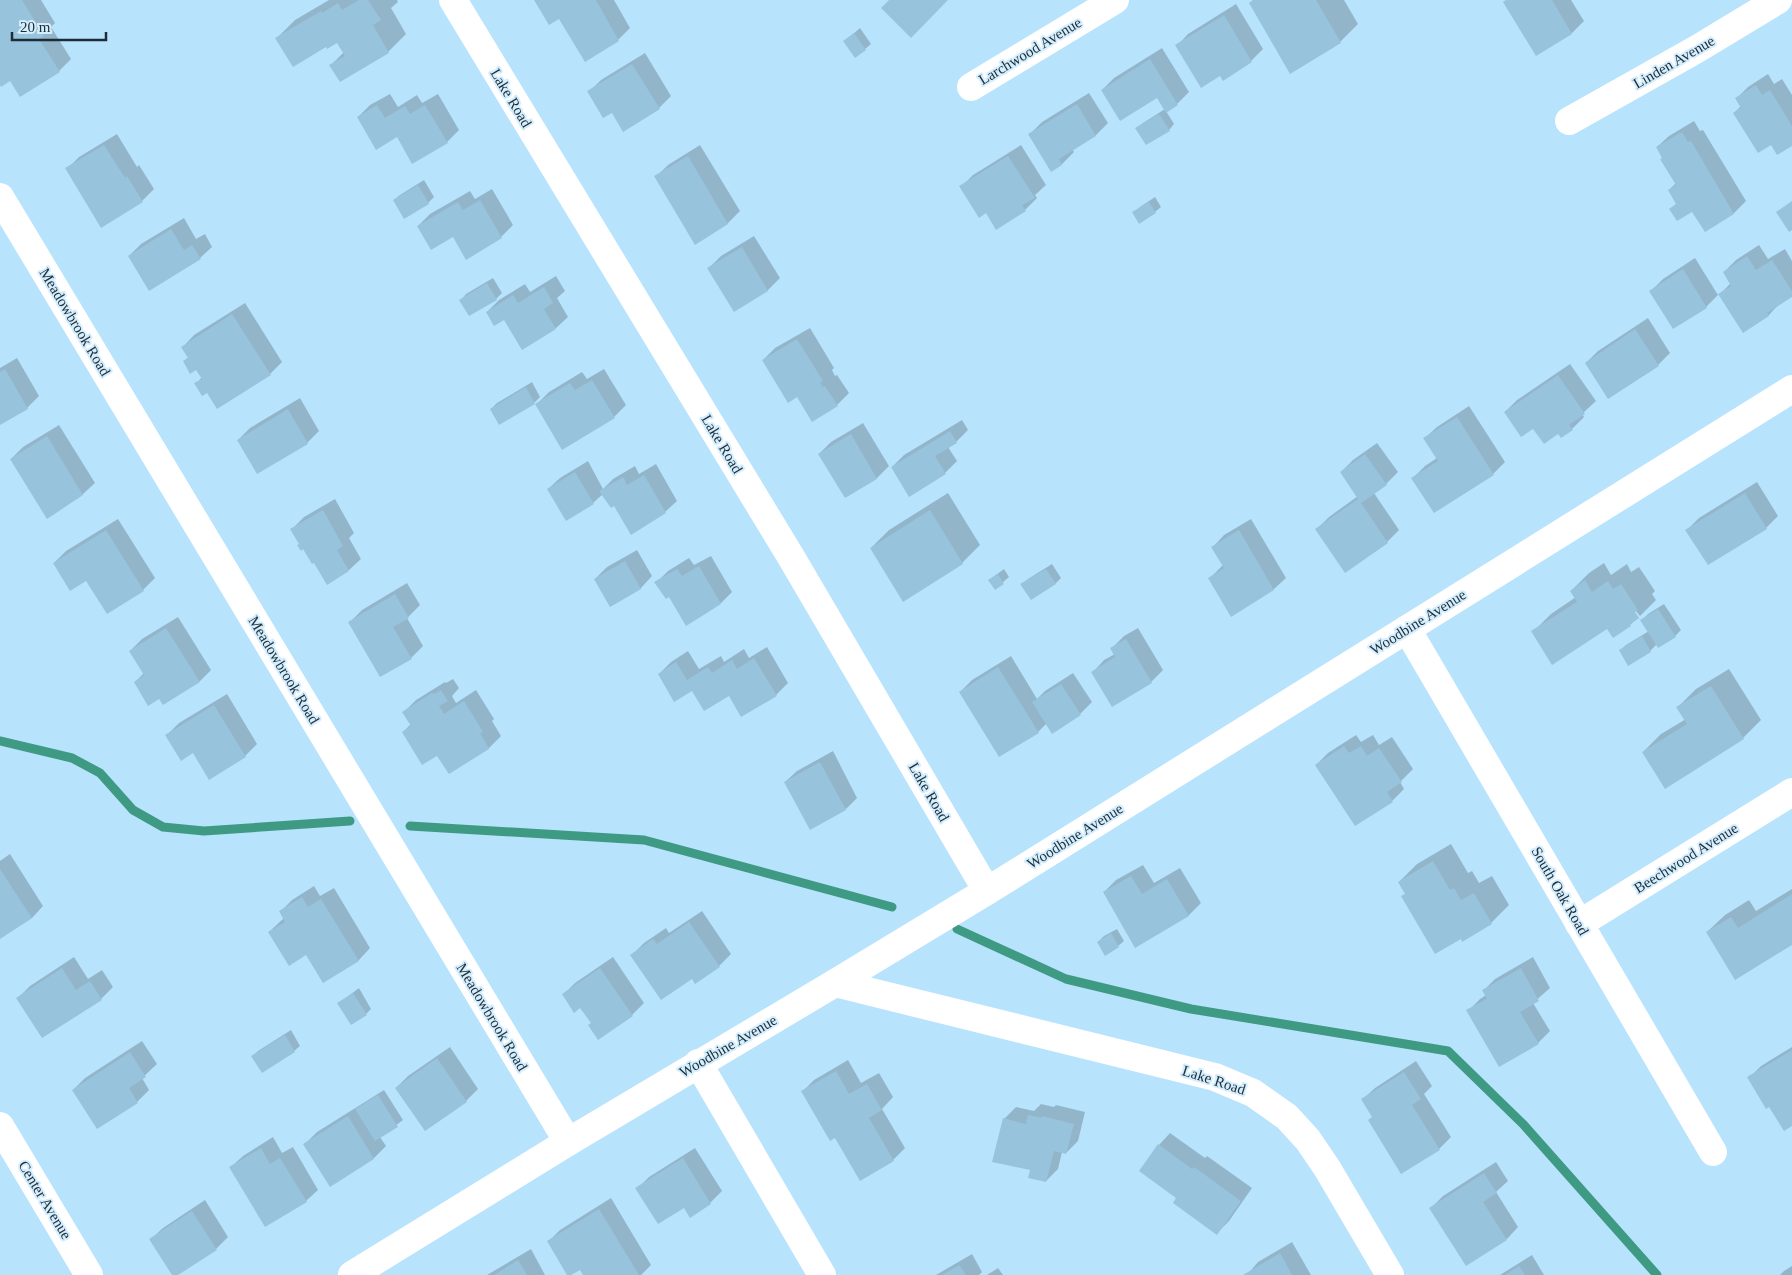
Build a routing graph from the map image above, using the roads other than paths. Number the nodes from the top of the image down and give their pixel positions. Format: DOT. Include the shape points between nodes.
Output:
graph roads {
  1 [pos="452,0"];
  2 [pos="1115,0"];
  3 [pos="1778,0"];
  4 [pos="971,87"];
  5 [pos="1569,121"];
  6 [pos="0,197"];
  7 [pos="1792,389"];
  8 [pos="1407,629"];
  9 [pos="1792,792"];
  10 [pos="987,891"];
  11 [pos="1579,924"];
  12 [pos="835,983"];
  13 [pos="698,1063"];
  14 [pos="0,1126"];
  15 [pos="568,1142"];
  16 [pos="1712,1152"];
  17 [pos="89,1275"];
  18 [pos="352,1275"];
  19 [pos="822,1275"];
  20 [pos="1390,1275"];
  1 -- 10 [label="street, Lake Road" via="791,557"];
  2 -- 4 [label="street, Larchwood Avenue"];
  3 -- 5 [label="street, Linden Avenue"];
  6 -- 15 [label="street, Meadowbrook Road"];
  7 -- 8 [label="street, Woodbine Avenue"];
  8 -- 10 [label="street, Woodbine Avenue"];
  8 -- 11 [label="street, South Oak Road"];
  9 -- 11 [label="street, Beechwood Avenue"];
  10 -- 12 [label="street, Woodbine Avenue"];
  11 -- 16 [label="street, South Oak Road"];
  12 -- 13 [label="street, Woodbine Avenue"];
  12 -- 20 [label="street, Lake Road" via="1215,1076 1254,1093 1287,1117 1308,1140"];
  13 -- 15 [label="street, Woodbine Avenue"];
  13 -- 19 [label="street"];
  14 -- 17 [label="street, Center Avenue"];
  15 -- 18 [label="street, Woodbine Avenue"];
}
